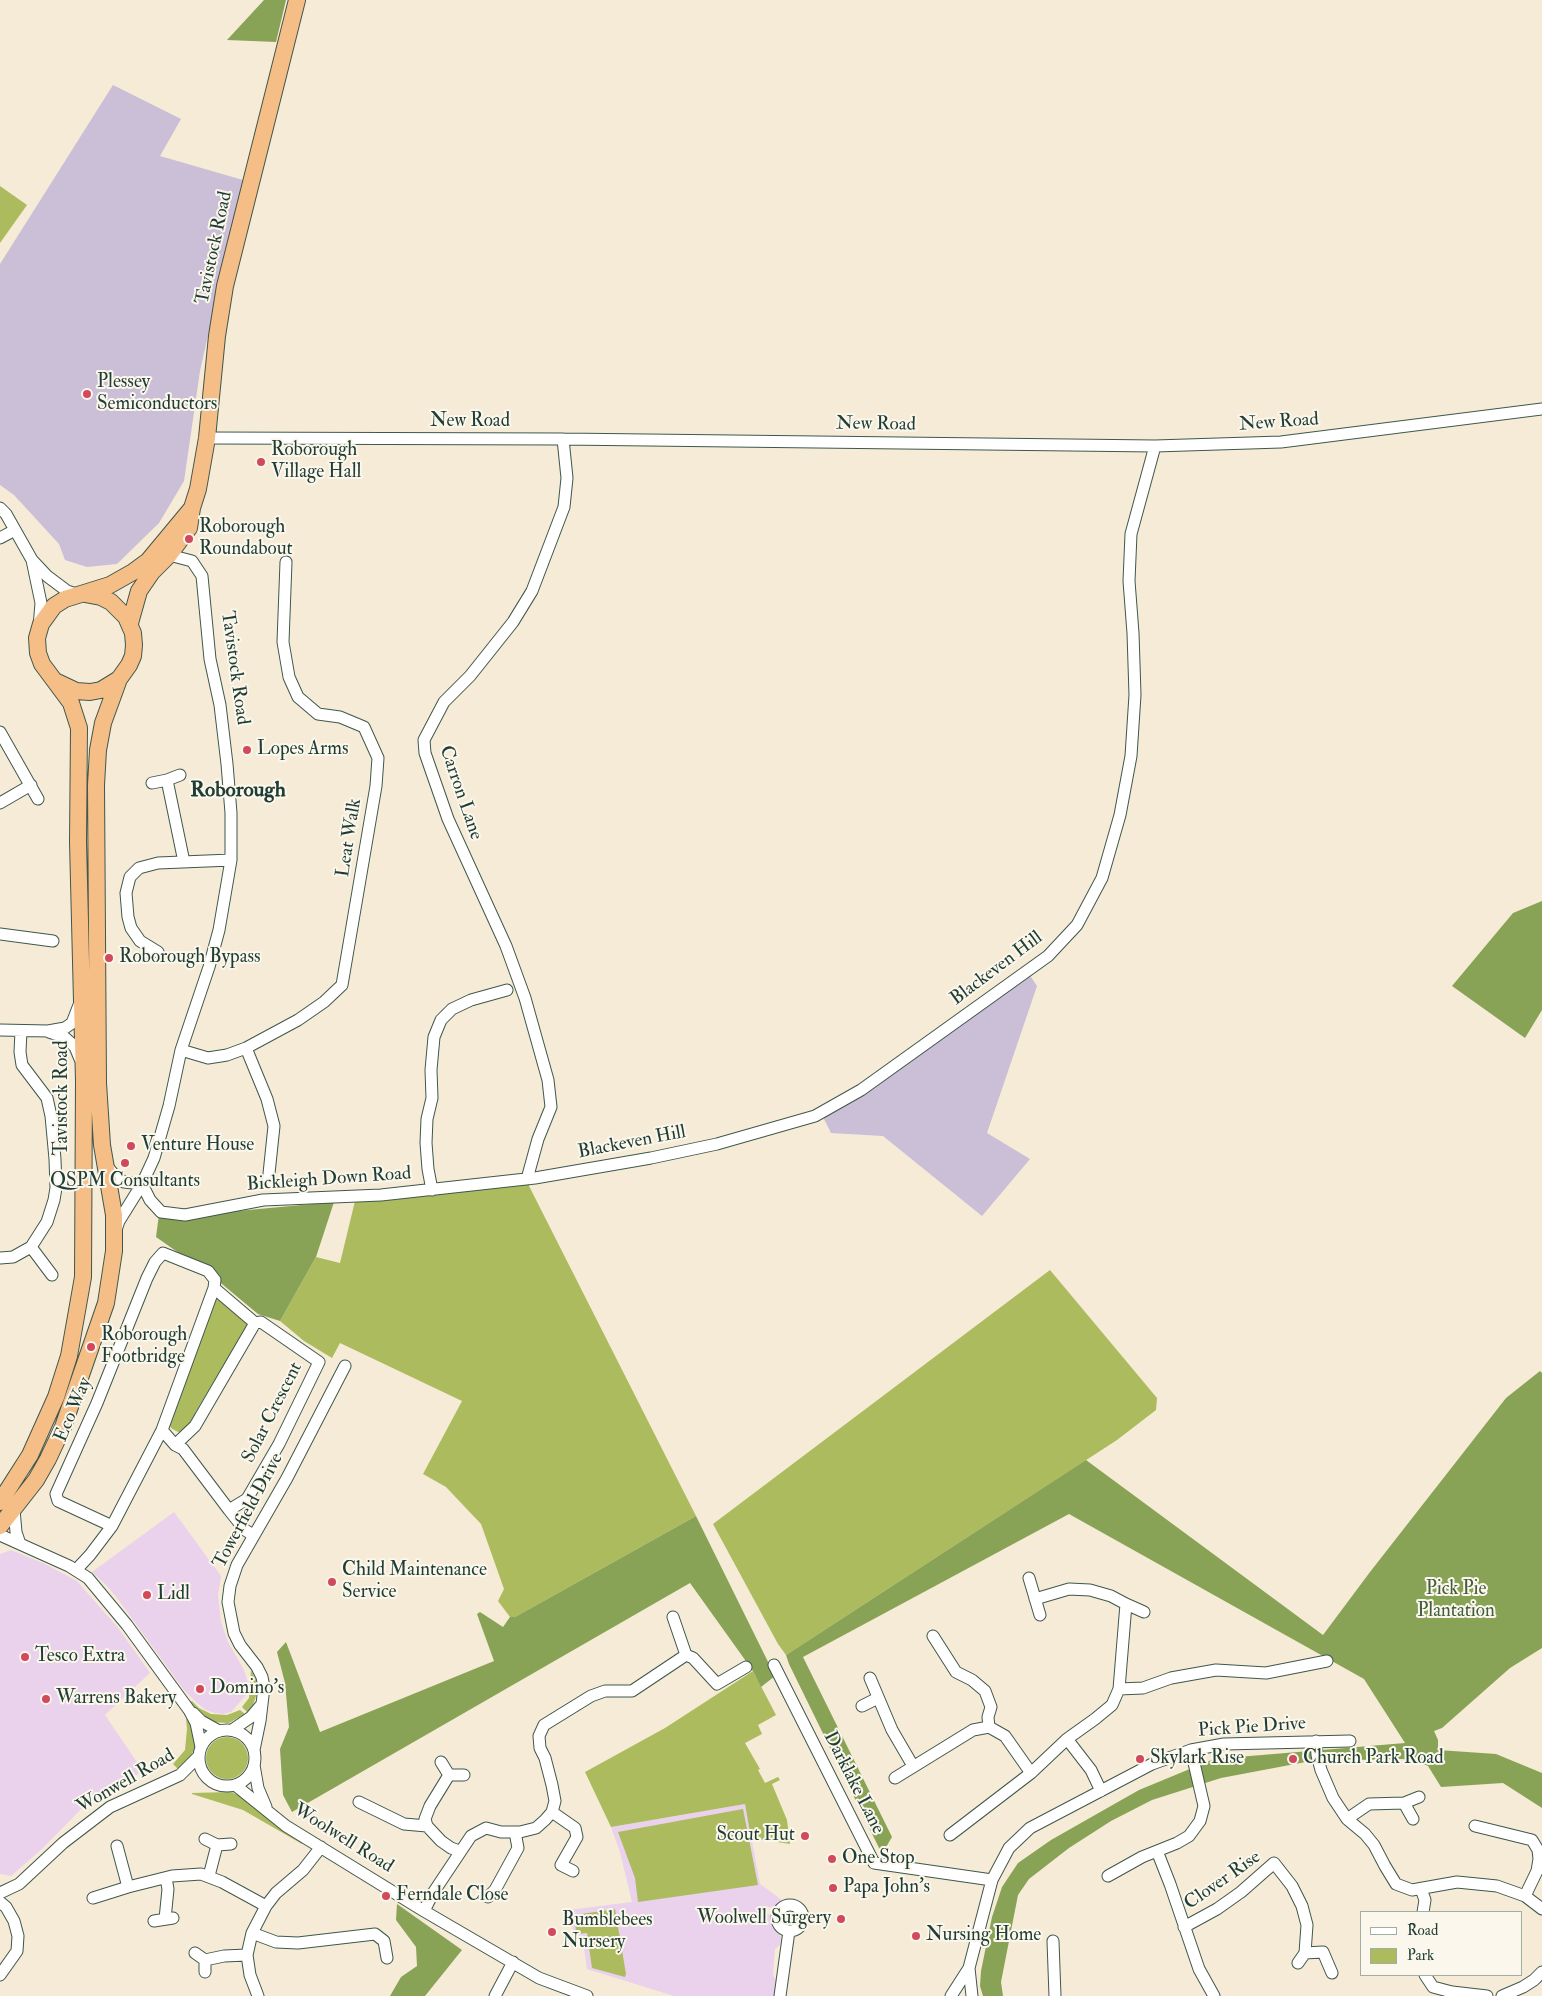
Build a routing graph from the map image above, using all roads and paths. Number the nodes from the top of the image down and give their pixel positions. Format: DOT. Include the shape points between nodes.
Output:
graph roads {
  1 [pos="297,0"];
  2 [pos="1542,409"];
  3 [pos="207,438"];
  4 [pos="563,439"];
  5 [pos="1155,446"];
  6 [pos="0,508"];
  7 [pos="192,508"];
  8 [pos="15,530"];
  9 [pos="0,538"];
  10 [pos="170,555"];
  11 [pos="32,560"];
  12 [pos="286,562"];
  13 [pos="82,595"];
  14 [pos="130,623"];
  15 [pos="39,631"];
  16 [pos="119,679"];
  17 [pos="57,682"];
  18 [pos="0,732"];
  19 [pos="180,775"];
  20 [pos="167,780"];
  21 [pos="152,783"];
  22 [pos="31,786"];
  23 [pos="38,799"];
  24 [pos="0,803"];
  25 [pos="231,860"];
  26 [pos="184,862"];
  27 [pos="0,934"];
  28 [pos="54,941"];
  29 [pos="158,952"];
  30 [pos="81,984"];
  31 [pos="508,990"];
  32 [pos="0,1030"];
  33 [pos="48,1031"];
  34 [pos="21,1032"];
  35 [pos="246,1048"];
  36 [pos="181,1050"];
  37 [pos="84,1081"];
  38 [pos="105,1164"];
  39 [pos="531,1179"];
  40 [pos="268,1183"];
  41 [pos="142,1184"];
  42 [pos="432,1190"];
  43 [pos="114,1239"];
  44 [pos="31,1246"];
  45 [pos="0,1258"];
  46 [pos="52,1275"];
  47 [pos="215,1284"];
  48 [pos="255,1323"];
  49 [pos="345,1366"];
  50 [pos="162,1430"];
  51 [pos="175,1445"];
  52 [pos="7,1505"];
  53 [pos="229,1510"];
  54 [pos="0,1526"];
  55 [pos="112,1526"];
  56 [pos="0,1535"];
  57 [pos="253,1535"];
  58 [pos="0,1544"];
  59 [pos="20,1544"];
  60 [pos="76,1570"];
  61 [pos="1029,1578"];
  62 [pos="1034,1598"];
  63 [pos="1126,1604"];
  64 [pos="1144,1612"];
  65 [pos="1040,1615"];
  66 [pos="673,1617"];
  67 [pos="933,1636"];
  68 [pos="686,1655"];
  69 [pos="1327,1661"];
  70 [pos="774,1666"];
  71 [pos="746,1667"];
  72 [pos="870,1678"];
  73 [pos="1119,1689"];
  74 [pos="878,1698"];
  75 [pos="262,1704"];
  76 [pos="862,1706"];
  77 [pos="190,1710"];
  78 [pos="989,1727"];
  79 [pos="232,1730"];
  80 [pos="219,1731"];
  81 [pos="1067,1739"];
  82 [pos="1316,1741"];
  83 [pos="1350,1741"];
  84 [pos="254,1750"];
  85 [pos="1191,1750"];
  86 [pos="200,1751"];
  87 [pos="441,1762"];
  88 [pos="254,1765"];
  89 [pos="913,1766"];
  90 [pos="1031,1773"];
  91 [pos="450,1775"];
  92 [pos="464,1775"];
  93 [pos="895,1778"];
  94 [pos="235,1785"];
  95 [pos="1101,1791"];
  96 [pos="1419,1797"];
  97 [pos="359,1802"];
  98 [pos="1404,1802"];
  99 [pos="267,1809"];
  100 [pos="552,1812"];
  101 [pos="1413,1818"];
  102 [pos="1346,1819"];
  103 [pos="427,1826"];
  104 [pos="1475,1826"];
  105 [pos="514,1832"];
  106 [pos="950,1834"];
  107 [pos="205,1839"];
  108 [pos="230,1844"];
  109 [pos="217,1845"];
  110 [pos="117,1846"];
  111 [pos="321,1847"];
  112 [pos="460,1851"];
  113 [pos="1157,1851"];
  114 [pos="573,1871"];
  115 [pos="210,1876"];
  116 [pos="1108,1876"];
  117 [pos="166,1878"];
  118 [pos="992,1880"];
  119 [pos="128,1887"];
  120 [pos="1421,1889"];
  121 [pos="0,1893"];
  122 [pos="1525,1896"];
  123 [pos="505,1897"];
  124 [pos="93,1898"];
  125 [pos="0,1902"];
  126 [pos="266,1906"];
  127 [pos="1542,1909"];
  128 [pos="424,1911"];
  129 [pos="1423,1911"];
  130 [pos="164,1919"];
  131 [pos="1184,1927"];
  132 [pos="789,1931"];
  133 [pos="252,1933"];
  134 [pos="1053,1941"];
  135 [pos="1306,1952"];
  136 [pos="195,1953"];
  137 [pos="247,1955"];
  138 [pos="387,1958"];
  139 [pos="205,1960"];
  140 [pos="513,1962"];
  141 [pos="1298,1963"];
  142 [pos="969,1968"];
  143 [pos="205,1972"];
  144 [pos="1542,1972"];
  145 [pos="1332,1973"];
  146 [pos="0,1975"];
  147 [pos="1426,1976"];
  148 [pos="258,1996"];
  149 [pos="495,1996"];
  150 [pos="586,1996"];
  151 [pos="780,1996"];
  152 [pos="951,1996"];
  153 [pos="972,1996"];
  154 [pos="1055,1996"];
  155 [pos="1214,1996"];
  156 [pos="1488,1996"];
  157 [pos="1502,1996"];
  1 -- 3 [label="highway, Tavistock Road" via="225,286"];
  2 -- 5 [label="street, New Road" via="1281,442"];
  3 -- 4 [label="street, New Road"];
  3 -- 7 [label="highway, Tavistock Road"];
  4 -- 5 [label="street, New Road"];
  4 -- 39 [label="street, Carron Lane" via="567,478 564,507 532,591 470,676 444,702 424,740 425,754 448,819 506,946 525,998 548,1080 552,1102 538,1140"];
  5 -- 39 [label="street, Blackeven Hill" via="1131,534 1129,581 1135,695 1130,756 1120,815 1102,878 1077,926 1048,956 861,1090 815,1116 717,1144"];
  6 -- 8 [label="street"];
  7 -- 10 [label="highway, Tavistock Road" via="189,528"];
  7 -- 13 [label="highway, Tavistock Road" via="148,561 110,585"];
  8 -- 9 [label="street"];
  8 -- 11 [label="street"];
  10 -- 14 [label="highway, Tavistock Road" via="152,572 139,591"];
  10 -- 25 [label="street, Tavistock Road" via="192,561 202,576 210,659 220,705 227,764"];
  11 -- 13 [label="street" via="67,591"];
  11 -- 15 [label="street" via="40,603"];
  12 -- 35 [label="street, Leat Walk" via="283,642 289,677 298,697 318,714 340,717 364,726 378,758 376,786 342,985 298,1020"];
  13 -- 14 [label="highway" via="111,602 120,608"];
  13 -- 15 [label="highway, Tavistock Road" via="54,606"];
  14 -- 16 [label="highway, Tavistock Road" via="134,639 133,656"];
  15 -- 17 [label="highway, Tavistock Road" via="38,653 42,664"];
  16 -- 17 [label="highway, Tavistock Road" via="90,692 76,691"];
  16 -- 38 [label="highway, Tavistock Road" via="103,723 96,785 98,1083"];
  17 -- 30 [label="highway, Tavistock Road" via="72,704 80,728"];
  18 -- 22 [label="street"];
  19 -- 20 [label="street"];
  20 -- 21 [label="street"];
  20 -- 26 [label="street"];
  22 -- 23 [label="street"];
  22 -- 24 [label="street"];
  25 -- 26 [label="street"];
  25 -- 36 [label="street, Tavistock Road" via="219,930"];
  26 -- 29 [label="street" via="139,868 130,877 126,893 132,928 140,941"];
  27 -- 28 [label="street"];
  30 -- 33 [label="street" via="78,1011 72,1023 65,1028"];
  30 -- 37 [label="highway, Tavistock Road"];
  31 -- 42 [label="street" via="452,1008 441,1020 434,1037 432,1098 426,1143"];
  32 -- 34 [label="street"];
  33 -- 34 [label="street"];
  33 -- 37 [label="street" via="64,1037 75,1047"];
  34 -- 44 [label="street" via="22,1065 47,1098 55,1159 54,1200 47,1222"];
  35 -- 36 [label="street, Leat Walk" via="208,1058"];
  35 -- 40 [label="street" via="267,1099 274,1126"];
  36 -- 41 [label="street, Tavistock Road" via="154,1158"];
  37 -- 52 [label="highway, Tavistock Road" via="84,1277 77,1318 69,1356 50,1414"];
  38 -- 41 [label="street" via="124,1182"];
  38 -- 43 [label="highway, Tavistock Road" via="114,1215"];
  39 -- 42 [label="street, Bickleigh Down Road"];
  41 -- 42 [label="street, Bickleigh Down Road" via="161,1212 185,1215 263,1200"];
  41 -- 43 [label="street, Tavistock Road" via="119,1221"];
  43 -- 52 [label="highway, Tavistock Road" via="106,1303 64,1426 40,1473"];
  44 -- 45 [label="street" via="13,1257"];
  44 -- 46 [label="street"];
  47 -- 48 [label="street"];
  47 -- 50 [label="street"];
  47 -- 55 [label="street, Eco Way" via="208,1271 163,1253 147,1278 56,1494 58,1501"];
  48 -- 51 [label="street" via="195,1426"];
  48 -- 53 [label="street, Solar Crescent" via="261,1322 319,1362 279,1444 247,1499"];
  49 -- 57 [label="street, Towerfield Drive"];
  50 -- 51 [label="street"];
  50 -- 55 [label="street"];
  51 -- 53 [label="street" via="184,1448"];
  52 -- 54 [label="highway, Tavistock Road"];
  52 -- 59 [label="street"];
  53 -- 57 [label="street"];
  55 -- 60 [label="street"];
  56 -- 59 [label="street"];
  57 -- 75 [label="street, Towerfield Drive" via="237,1565 228,1602 234,1633 262,1677"];
  58 -- 59 [label="street"];
  59 -- 60 [label="street"];
  60 -- 77 [label="street" via="88,1578 109,1602"];
  61 -- 62 [label="street"];
  62 -- 63 [label="street" via="1069,1589 1090,1590"];
  62 -- 65 [label="street"];
  63 -- 64 [label="street"];
  63 -- 73 [label="street"];
  66 -- 68 [label="street"];
  67 -- 78 [label="street" via="956,1672 985,1691 991,1707"];
  68 -- 71 [label="street" via="693,1658 717,1684"];
  68 -- 100 [label="street" via="632,1691 605,1691 590,1696 544,1725 539,1736 540,1748 552,1785 555,1801"];
  69 -- 73 [label="street" via="1266,1673 1216,1670 1171,1678 1143,1688"];
  70 -- 118 [label="street, Darklake Lane" via="874,1863"];
  72 -- 74 [label="street"];
  73 -- 81 [label="street" via="1112,1705"];
  74 -- 76 [label="street"];
  74 -- 89 [label="street"];
  75 -- 79 [label="street" via="251,1717"];
  75 -- 84 [label="street, Towerfield Drive"];
  77 -- 80 [label="street"];
  77 -- 86 [label="street" via="196,1723"];
  78 -- 89 [label="street" via="973,1730"];
  78 -- 90 [label="street" via="1005,1736"];
  79 -- 80 [label="street"];
  79 -- 84 [label="street" via="246,1737"];
  80 -- 86 [label="street" via="207,1738"];
  81 -- 90 [label="street"];
  81 -- 95 [label="street" via="1091,1770"];
  82 -- 83 [label="street, Pick Pie Drive"];
  82 -- 85 [label="street, Pick Pie Drive" via="1224,1744"];
  82 -- 102 [label="street" via="1321,1770"];
  84 -- 88 [label="street"];
  85 -- 95 [label="street, Pick Pie Drive" via="1152,1764"];
  85 -- 113 [label="street" via="1204,1806 1200,1821 1189,1836"];
  86 -- 94 [label="street" via="201,1768 208,1779 218,1785"];
  86 -- 121 [label="street, Wonwell Road" via="180,1775 110,1807 63,1843 19,1884"];
  87 -- 91 [label="street"];
  88 -- 94 [label="street" via="247,1778"];
  88 -- 99 [label="street, Woolwell Road" via="258,1788"];
  89 -- 93 [label="street"];
  90 -- 106 [label="street"];
  91 -- 92 [label="street"];
  91 -- 103 [label="street" via="430,1806 425,1819"];
  94 -- 99 [label="street, Woolwell Road"];
  95 -- 118 [label="street, Pick Pie Drive" via="1030,1828 1009,1848"];
  96 -- 98 [label="street"];
  97 -- 103 [label="street" via="404,1824"];
  98 -- 101 [label="street"];
  98 -- 102 [label="street" via="1369,1804"];
  99 -- 111 [label="street, Woolwell Road" via="286,1826"];
  100 -- 105 [label="street" via="536,1828"];
  100 -- 114 [label="street" via="575,1828 577,1837 561,1865"];
  102 -- 120 [label="street" via="1366,1834 1374,1845 1380,1868 1396,1884 1412,1890"];
  103 -- 112 [label="street" via="451,1848"];
  104 -- 122 [label="street" via="1532,1840 1539,1859"];
  105 -- 112 [label="street" via="486,1828 471,1836"];
  105 -- 123 [label="street" via="518,1848 491,1894"];
  107 -- 109 [label="street"];
  108 -- 109 [label="street"];
  109 -- 115 [label="street"];
  110 -- 119 [label="street"];
  111 -- 126 [label="street" via="303,1870"];
  111 -- 128 [label="street, Woolwell Road"];
  112 -- 128 [label="street"];
  113 -- 116 [label="street"];
  113 -- 131 [label="street"];
  115 -- 117 [label="street"];
  115 -- 126 [label="street"];
  117 -- 119 [label="street"];
  117 -- 130 [label="street" via="168,1889"];
  118 -- 142 [label="street, Pick Pie Drive"];
  119 -- 124 [label="street"];
  120 -- 122 [label="street" via="1458,1882 1497,1886"];
  120 -- 129 [label="street"];
  122 -- 127 [label="street"];
  125 -- 146 [label="street" via="14,1920 18,1936 17,1951"];
  126 -- 133 [label="street"];
  128 -- 140 [label="street, Woolwell Road"];
  131 -- 135 [label="street, Clover Rise" via="1217,1909 1274,1864 1292,1886 1302,1906 1307,1925"];
  131 -- 155 [label="street" via="1198,1969"];
  132 -- 151 [label="street"];
  133 -- 137 [label="street"];
  133 -- 138 [label="street" via="276,1942 298,1943 375,1934 384,1941"];
  134 -- 154 [label="street"];
  135 -- 141 [label="street"];
  135 -- 145 [label="street" via="1323,1952"];
  136 -- 139 [label="street"];
  137 -- 139 [label="street"];
  137 -- 148 [label="street" via="250,1976"];
  139 -- 143 [label="street"];
  140 -- 149 [label="street"];
  140 -- 150 [label="street, Woolwell Road" via="539,1978"];
  142 -- 152 [label="street, Pick Pie Drive"];
  142 -- 153 [label="street, Pick Pie Drive"];
  144 -- 157 [label="street" via="1523,1987"];
  147 -- 156 [label="street" via="1434,1987"];
}
